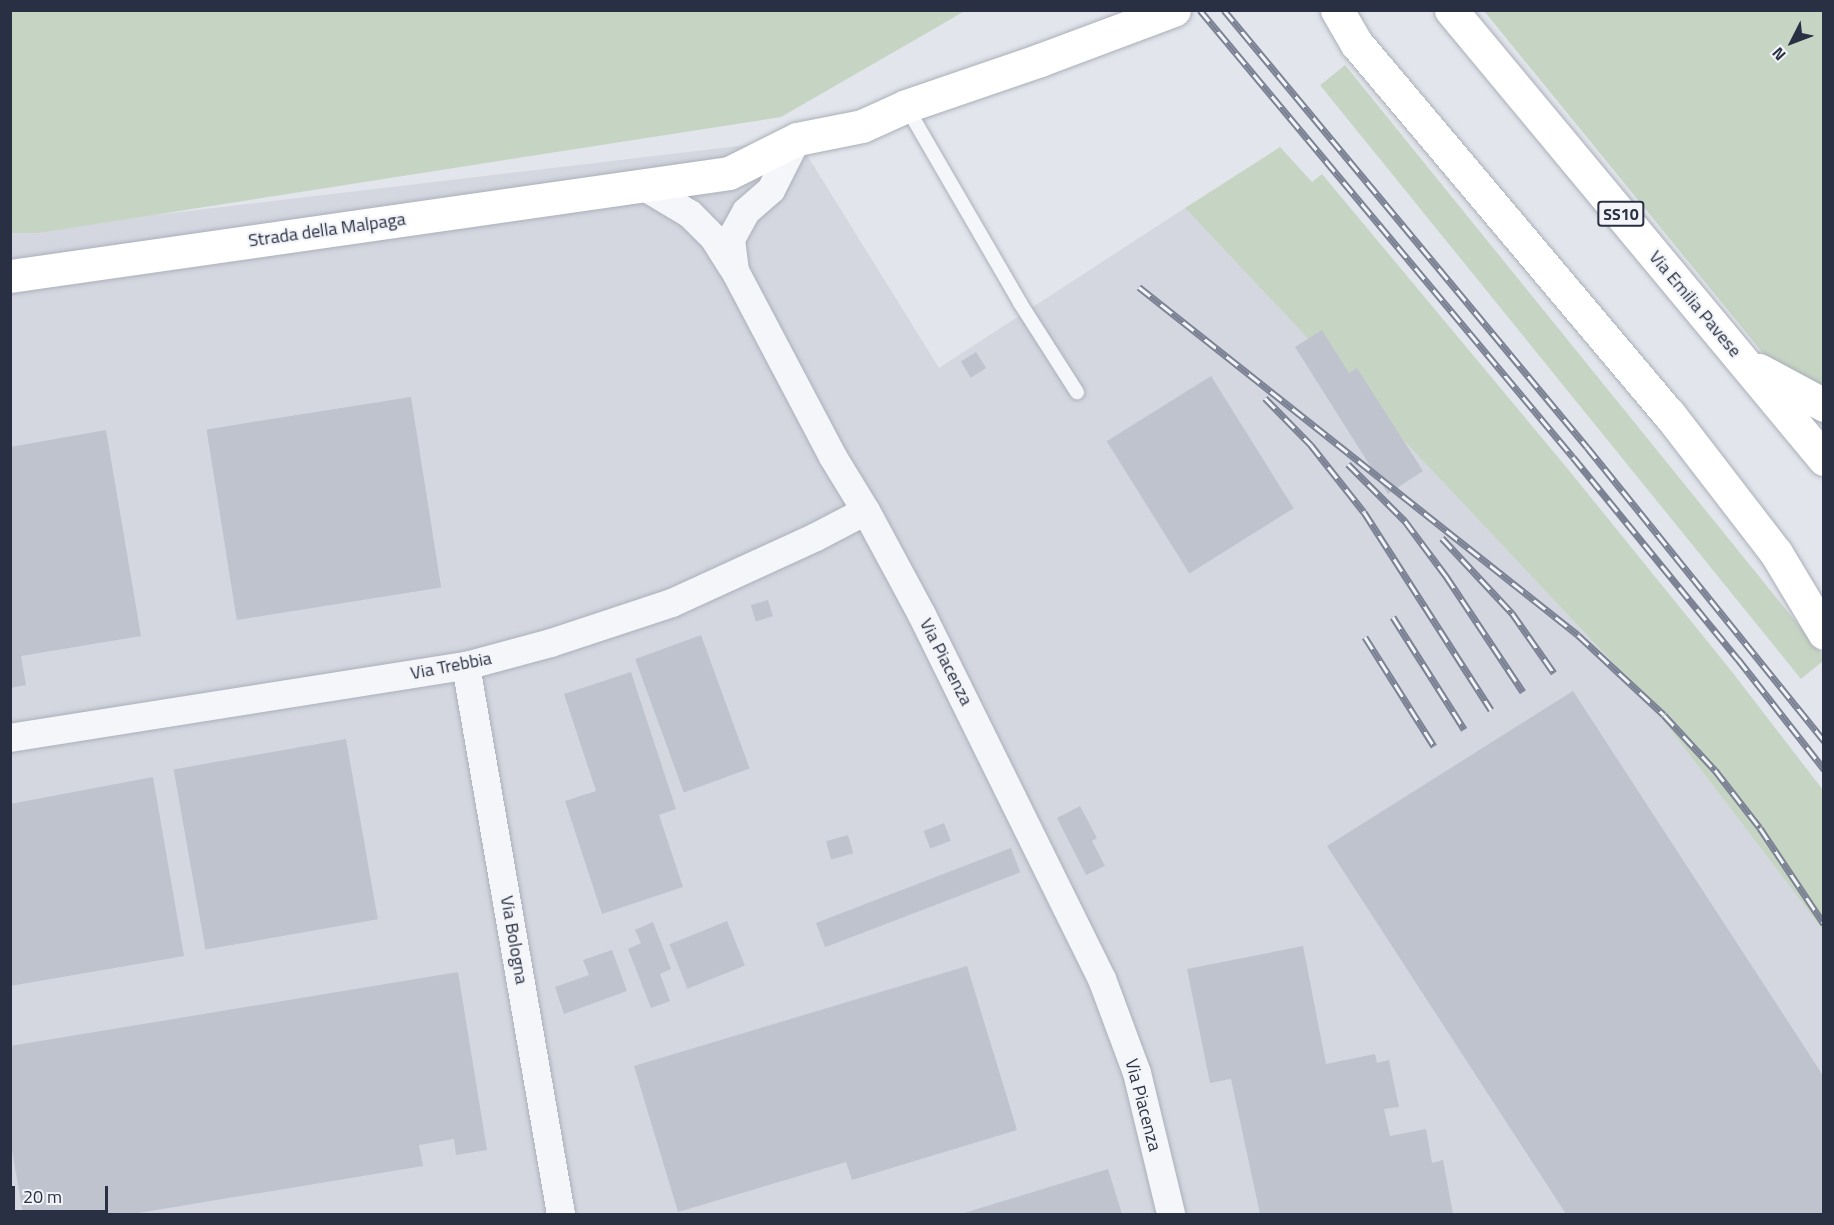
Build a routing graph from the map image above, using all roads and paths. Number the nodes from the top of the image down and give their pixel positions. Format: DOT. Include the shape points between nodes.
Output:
graph roads {
  1 [pos="1174,10"];
  2 [pos="1337,10"];
  3 [pos="1451,10"];
  4 [pos="906,106"];
  5 [pos="797,139"];
  6 [pos="643,186"];
  7 [pos="735,271"];
  8 [pos="10,276"];
  9 [pos="1742,360"];
  10 [pos="1077,392"];
  11 [pos="1824,405"];
  12 [pos="1824,459"];
  13 [pos="866,511"];
  14 [pos="1776,553"];
  15 [pos="1824,600"];
  16 [pos="1824,633"];
  17 [pos="466,666"];
  18 [pos="10,738"];
  19 [pos="561,1215"];
  20 [pos="1171,1215"];
  1 -- 4 [label="main road, Strada della Malpaga"];
  2 -- 14 [label="main road" via="1357,44 1669,414"];
  3 -- 9 [label="main road, Via Emilia Pavese / SS10"];
  4 -- 5 [label="main road, Strada della Malpaga" via="862,126"];
  4 -- 10 [label="lane" via="1020,303"];
  5 -- 6 [label="main road, Strada della Malpaga" via="729,173"];
  5 -- 7 [label="street, Via Piacenza" via="771,190 746,212 731,239"];
  6 -- 7 [label="street" via="690,214 714,238"];
  6 -- 8 [label="main road, Strada della Malpaga"];
  7 -- 13 [label="street, Via Piacenza" via="833,457"];
  9 -- 11 [label="main road"];
  9 -- 12 [label="main road, Via Emilia Pavese / SS10"];
  13 -- 17 [label="street, Via Trebbia" via="672,603"];
  13 -- 20 [label="street, Via Piacenza" via="922,615 1101,979 1137,1072"];
  14 -- 15 [label="main road"];
  14 -- 16 [label="main road"];
  17 -- 18 [label="street, Via Trebbia"];
  17 -- 19 [label="street, Via Bologna"];
}
